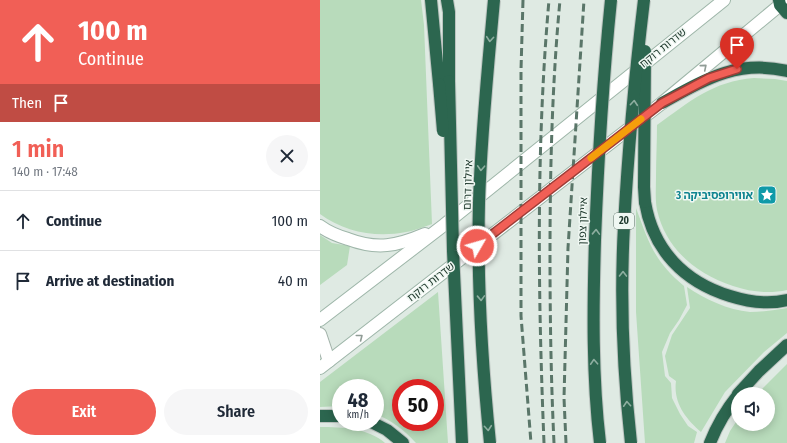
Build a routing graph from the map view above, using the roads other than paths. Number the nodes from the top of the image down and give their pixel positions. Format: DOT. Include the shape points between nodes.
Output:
graph roads {
  1 [pos="431,0"];
  2 [pos="447,0"];
  3 [pos="494,0"];
  4 [pos="611,0"];
  5 [pos="645,0"];
  6 [pos="724,0"];
  7 [pos="783,4"];
  8 [pos="787,71"];
  9 [pos="444,82"];
  10 [pos="662,103"];
  11 [pos="444,225"];
  12 [pos="320,226"];
  13 [pos="787,300"];
  14 [pos="320,320"];
  15 [pos="320,334"];
  16 [pos="787,345"];
  17 [pos="323,361"];
  18 [pos="744,387"];
  19 [pos="731,403"];
  20 [pos="320,416"];
  21 [pos="332,416"];
  22 [pos="384,428"];
  23 [pos="403,443"];
  24 [pos="462,443"];
  25 [pos="490,443"];
  26 [pos="600,443"];
  27 [pos="631,443"];
  28 [pos="710,443"];
  1 -- 9 [label="highway"];
  2 -- 9 [label="highway" via="449,12"];
  3 -- 25 [label="highway, איילון דרום, one-way, bridge" via="479,204 482,344"];
  26 -- 4 [label="highway, איילון צפון, one-way, bridge" via="594,358 594,280 597,191"];
  5 -- 13 [label="highway, bridge" via="644,187 651,226 662,248 693,280 716,292 748,301 761,303"];
  27 -- 5 [label="highway, 20, one-way, bridge" via="624,349 624,226"];
  6 -- 11 [label="main road, שדרות רוקח"];
  10 -- 7 [label="main road, שדרות רוקח, one-way"];
  8 -- 10 [label="highway" via="753,67 729,71 709,78"];
  9 -- 24 [label="highway, bridge"];
  17 -- 10 [label="main road, שדרות רוקח, one-way"];
  11 -- 12 [label="main road" via="405,242 380,246 356,242"];
  11 -- 14 [label="main road, שדרות רוקח"];
  15 -- 17 [label="main road"];
  16 -- 18 [label="highway"];
  19 -- 28 [label="highway" via="717,425"];
  20 -- 21 [label="highway"];
  22 -- 23 [label="highway"];
}
